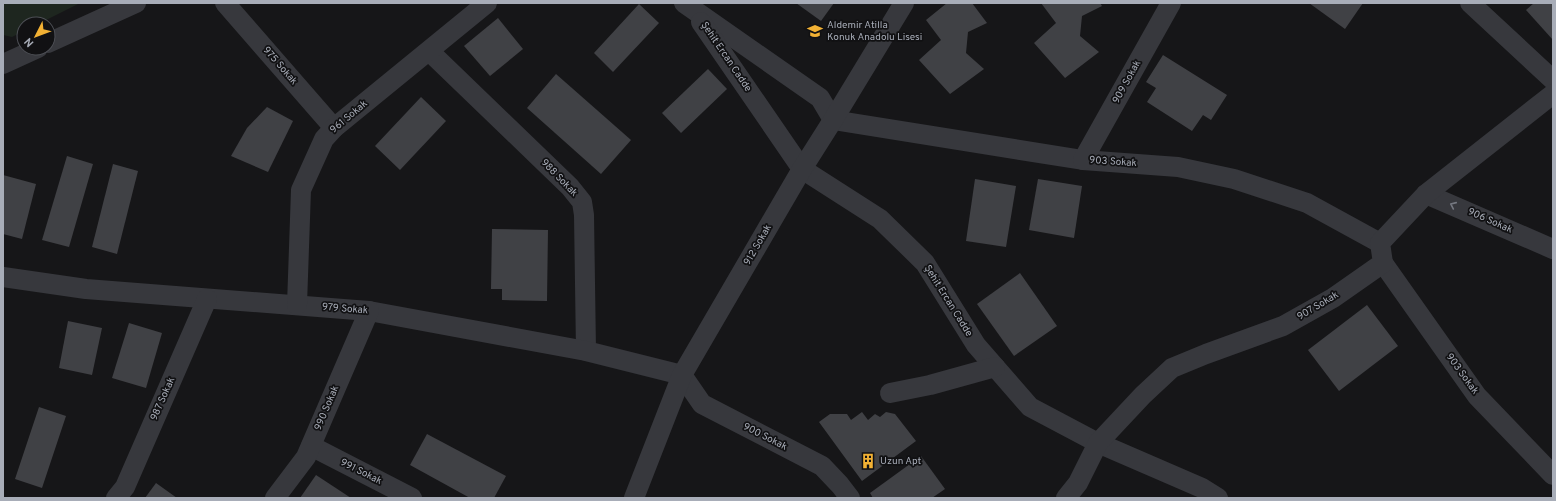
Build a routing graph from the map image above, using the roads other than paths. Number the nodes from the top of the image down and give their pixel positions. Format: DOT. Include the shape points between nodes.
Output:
graph roads {
  1 [pos="136,3"];
  2 [pos="225,3"];
  3 [pos="487,3"];
  4 [pos="904,3"];
  5 [pos="1171,3"];
  6 [pos="1470,3"];
  7 [pos="689,7"];
  8 [pos="56,39"];
  9 [pos="429,51"];
  10 [pos="20,56"];
  11 [pos="3,64"];
  12 [pos="1553,80"];
  13 [pos="1553,94"];
  14 [pos="833,120"];
  15 [pos="334,128"];
  16 [pos="1083,160"];
  17 [pos="802,169"];
  18 [pos="1426,194"];
  19 [pos="1380,243"];
  20 [pos="1553,249"];
  21 [pos="1383,262"];
  22 [pos="3,277"];
  23 [pos="207,299"];
  24 [pos="297,305"];
  25 [pos="369,311"];
  26 [pos="586,351"];
  27 [pos="996,367"];
  28 [pos="682,375"];
  29 [pos="890,392"];
  30 [pos="1098,443"];
  31 [pos="311,446"];
  32 [pos="1553,476"];
  33 [pos="116,498"];
  34 [pos="275,498"];
  35 [pos="412,498"];
  36 [pos="634,498"];
  37 [pos="850,498"];
  38 [pos="1066,498"];
  39 [pos="1218,498"];
  1 -- 8 [label="street"];
  2 -- 15 [label="street, 975 Sokak"];
  3 -- 9 [label="street, 961 Sokak"];
  4 -- 14 [label="street, 912 Sokak"];
  5 -- 16 [label="street, 909 Sokak"];
  6 -- 12 [label="street"];
  7 -- 14 [label="street, Şehit Ercan Cadde" via="820,98"];
  7 -- 17 [label="street, Şehit Ercan Cadde"];
  9 -- 15 [label="street, 961 Sokak"];
  9 -- 26 [label="street, 988 Sokak" via="570,187 582,202"];
  10 -- 11 [label="street"];
  13 -- 18 [label="street"];
  14 -- 16 [label="street, 903 Sokak"];
  14 -- 17 [label="street, 912 Sokak"];
  15 -- 24 [label="street, 961 Sokak" via="324,138 301,190"];
  16 -- 19 [label="street, 903 Sokak" via="1178,167 1234,179 1308,203"];
  17 -- 27 [label="street, Şehit Ercan Cadde" via="880,219 925,263 976,345"];
  17 -- 28 [label="street, 912 Sokak"];
  18 -- 19 [label="street"];
  20 -- 18 [label="street, 906 Sokak, one-way"];
  19 -- 21 [label="street"];
  21 -- 30 [label="street, 907 Sokak" via="1333,298 1283,326 1172,368"];
  21 -- 32 [label="street, 903 Sokak" via="1477,396"];
  22 -- 23 [label="street, 979 Sokak" via="86,289"];
  23 -- 24 [label="street, 979 Sokak"];
  23 -- 33 [label="street, 987 Sokak" via="125,486"];
  24 -- 25 [label="street, 979 Sokak"];
  25 -- 26 [label="street, 979 Sokak"];
  25 -- 31 [label="street, 990 Sokak"];
  26 -- 28 [label="street, 979 Sokak"];
  27 -- 29 [label="street" via="930,385"];
  27 -- 30 [label="street, Şehit Ercan Cadde" via="1030,407"];
  28 -- 36 [label="street, 912 Sokak"];
  28 -- 37 [label="street, 900 Sokak" via="702,404 822,466"];
  30 -- 38 [label="street, 907 Sokak" via="1078,483"];
  30 -- 39 [label="street, Şehit Ercan Cadde" via="1202,488"];
  31 -- 34 [label="street, 990 Sokak" via="306,457"];
  31 -- 35 [label="street, 991 Sokak"];
}
